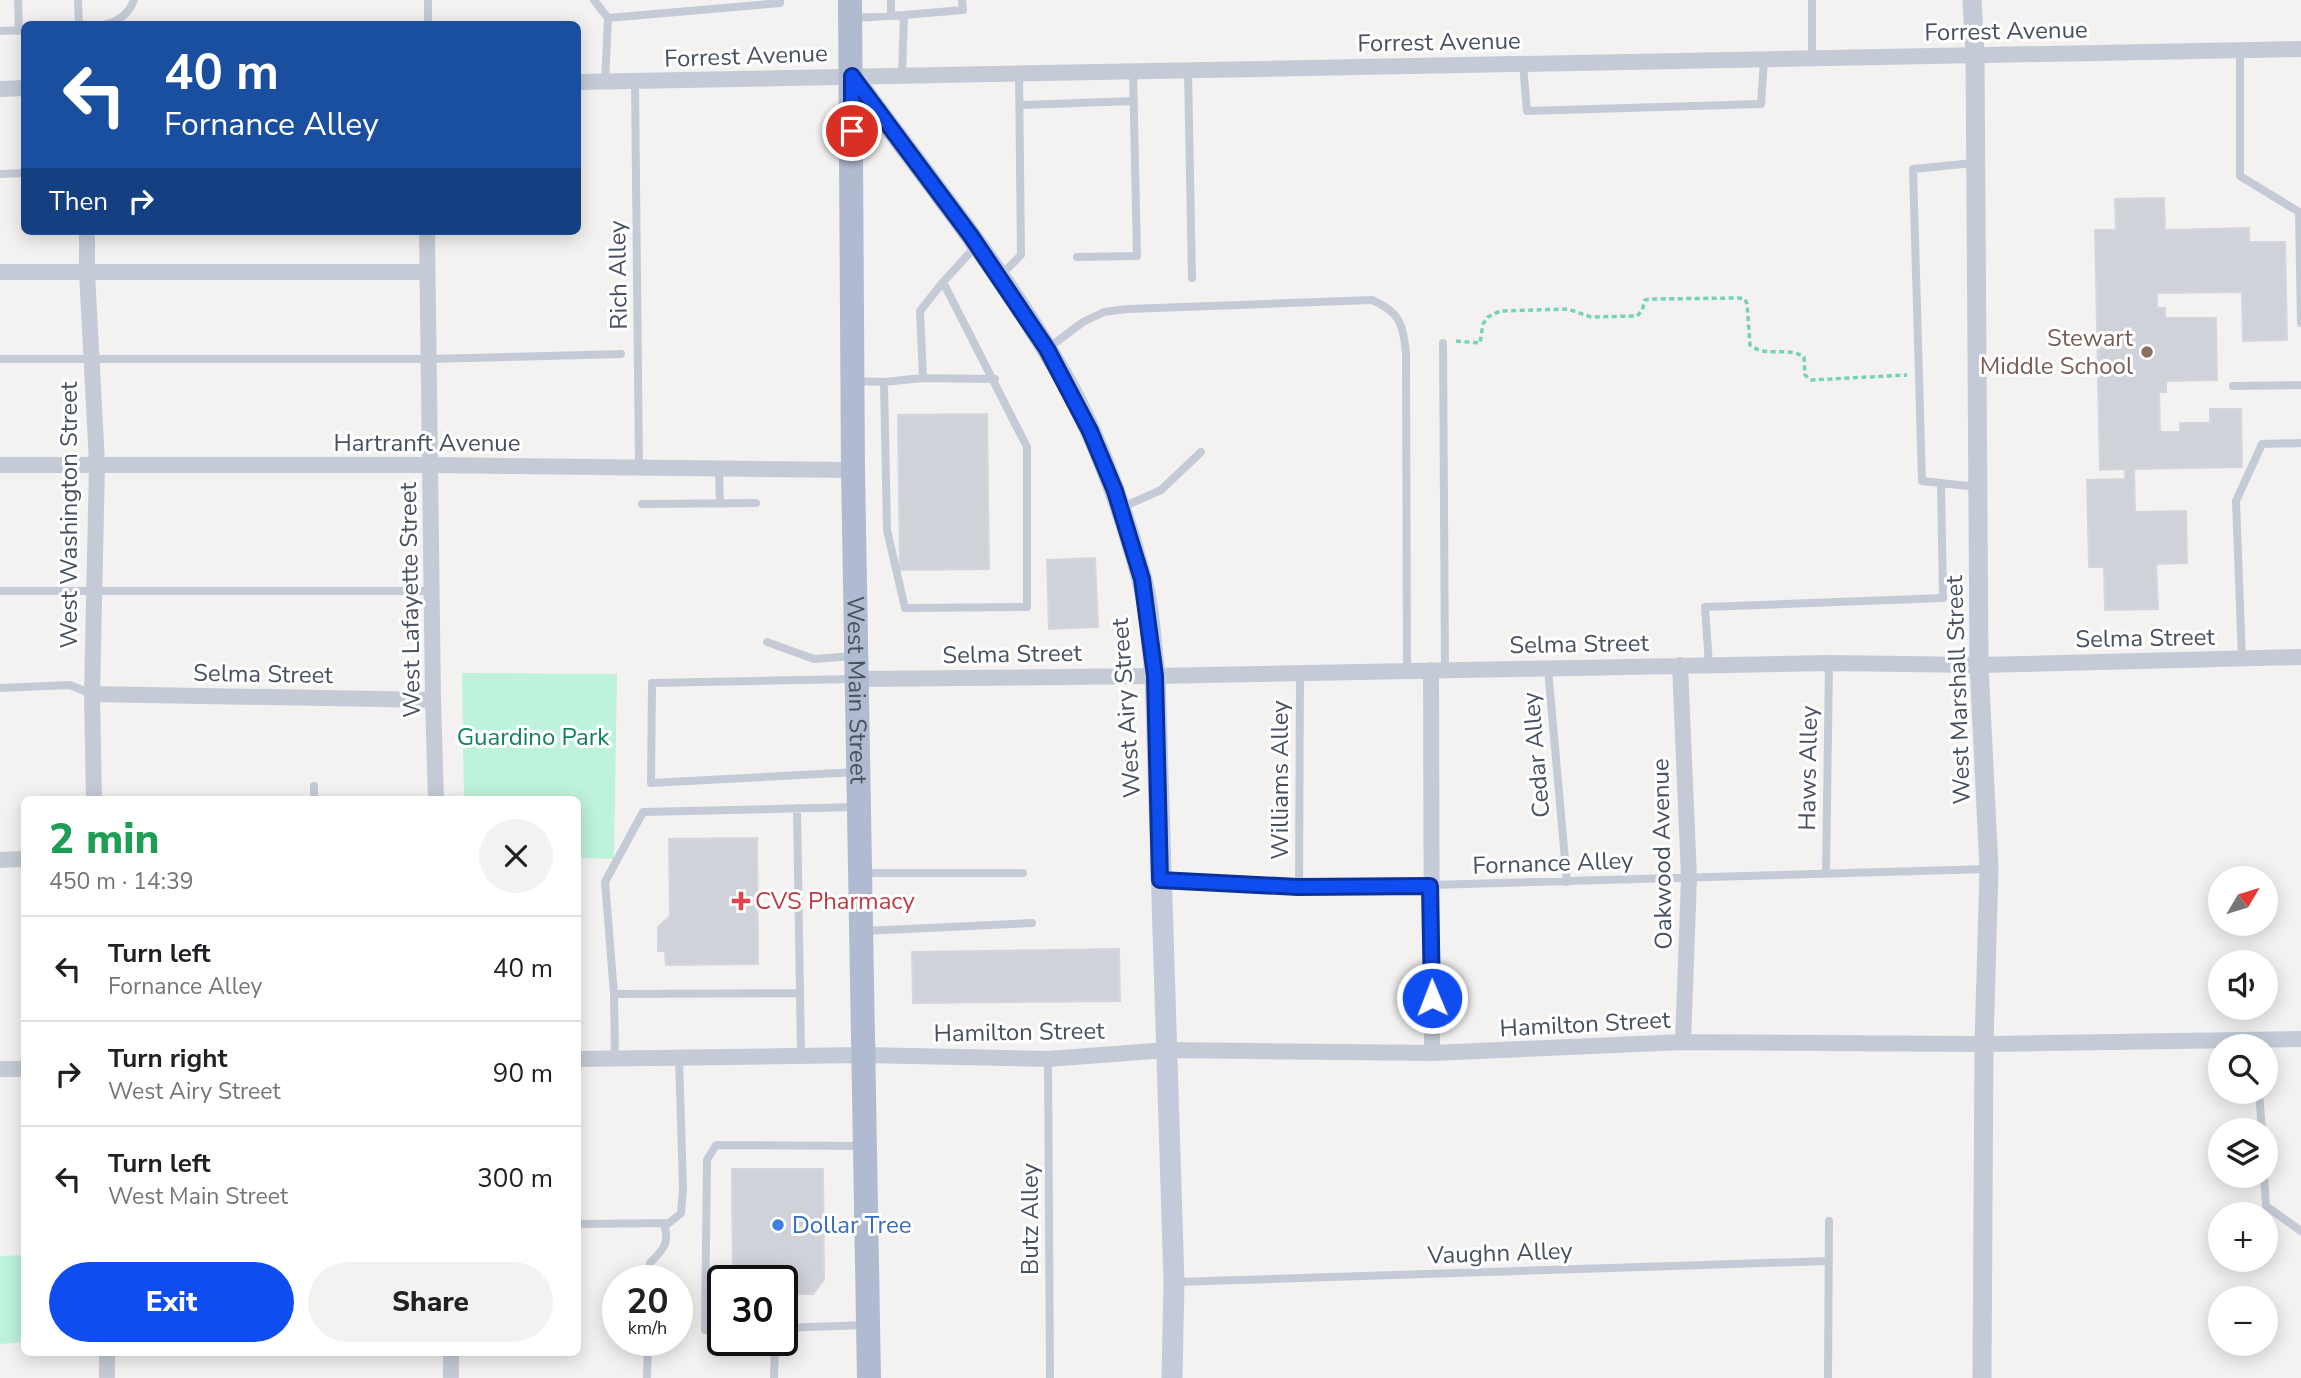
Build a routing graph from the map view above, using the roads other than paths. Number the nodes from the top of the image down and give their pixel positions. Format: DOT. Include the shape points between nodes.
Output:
graph roads {
  1 [pos="18,0"];
  2 [pos="78,0"];
  3 [pos="134,0"];
  4 [pos="428,0"];
  5 [pos="594,0"];
  6 [pos="780,0"];
  7 [pos="891,0"];
  8 [pos="962,0"];
  9 [pos="1812,0"];
  10 [pos="1972,0"];
  11 [pos="850,9"];
  12 [pos="904,15"];
  13 [pos="891,16"];
  14 [pos="608,18"];
  15 [pos="79,21"];
  16 [pos="117,21"];
  17 [pos="428,21"];
  18 [pos="21,23"];
  19 [pos="0,31"];
  20 [pos="21,31"];
  21 [pos="2301,49"];
  22 [pos="2240,50"];
  23 [pos="1975,53"];
  24 [pos="1812,58"];
  25 [pos="1764,59"];
  26 [pos="1523,64"];
  27 [pos="1188,70"];
  28 [pos="1133,71"];
  29 [pos="1019,73"];
  30 [pos="902,75"];
  31 [pos="852,76"];
  32 [pos="581,82"];
  33 [pos="635,82"];
  34 [pos="605,83"];
  35 [pos="21,88"];
  36 [pos="0,89"];
  37 [pos="1134,101"];
  38 [pos="1021,105"];
  39 [pos="1974,163"];
  40 [pos="21,173"];
  41 [pos="0,174"];
  42 [pos="88,235"];
  43 [pos="427,235"];
  44 [pos="977,245"];
  45 [pos="1077,257"];
  46 [pos="0,272"];
  47 [pos="87,272"];
  48 [pos="427,272"];
  49 [pos="999,277"];
  50 [pos="1192,278"];
  51 [pos="943,282"];
  52 [pos="2301,323"];
  53 [pos="1443,343"];
  54 [pos="1047,349"];
  55 [pos="621,354"];
  56 [pos="0,359"];
  57 [pos="429,359"];
  58 [pos="91,360"];
  59 [pos="923,378"];
  60 [pos="995,379"];
  61 [pos="853,381"];
  62 [pos="884,382"];
  63 [pos="2301,385"];
  64 [pos="2233,386"];
  65 [pos="2301,443"];
  66 [pos="1201,452"];
  67 [pos="97,464"];
  68 [pos="0,465"];
  69 [pos="431,465"];
  70 [pos="639,468"];
  71 [pos="719,469"];
  72 [pos="853,470"];
  73 [pos="1941,482"];
  74 [pos="1977,487"];
  75 [pos="720,503"];
  76 [pos="756,503"];
  77 [pos="642,504"];
  78 [pos="1120,508"];
  79 [pos="94,590"];
  80 [pos="0,591"];
  81 [pos="432,591"];
  82 [pos="767,642"];
  83 [pos="2301,657"];
  84 [pos="2242,659"];
  85 [pos="1829,663"];
  86 [pos="1680,665"];
  87 [pos="1709,665"];
  88 [pos="1979,665"];
  89 [pos="857,667"];
  90 [pos="1548,667"];
  91 [pos="1438,670"];
  92 [pos="1407,671"];
  93 [pos="1300,673"];
  94 [pos="1155,676"];
  95 [pos="0,688"];
  96 [pos="92,694"];
  97 [pos="433,700"];
  98 [pos="858,772"];
  99 [pos="314,786"];
  100 [pos="94,796"];
  101 [pos="314,796"];
  102 [pos="436,796"];
  103 [pos="859,807"];
  104 [pos="797,808"];
  105 [pos="21,859"];
  106 [pos="0,860"];
  107 [pos="1989,869"];
  108 [pos="860,873"];
  109 [pos="1023,873"];
  110 [pos="1826,874"];
  111 [pos="1689,878"];
  112 [pos="1160,880"];
  113 [pos="1567,882"];
  114 [pos="1430,886"];
  115 [pos="1298,887"];
  116 [pos="1032,923"];
  117 [pos="861,932"];
  118 [pos="799,993"];
  119 [pos="614,994"];
  120 [pos="2301,1039"];
  121 [pos="1683,1042"];
  122 [pos="2278,1042"];
  123 [pos="1984,1044"];
  124 [pos="2208,1044"];
  125 [pos="1167,1050"];
  126 [pos="1432,1054"];
  127 [pos="801,1055"];
  128 [pos="863,1055"];
  129 [pos="615,1058"];
  130 [pos="679,1058"];
  131 [pos="581,1059"];
  132 [pos="1048,1059"];
  133 [pos="0,1069"];
  134 [pos="21,1069"];
  135 [pos="865,1146"];
  136 [pos="2265,1188"];
  137 [pos="1829,1221"];
  138 [pos="664,1223"];
  139 [pos="581,1224"];
  140 [pos="2301,1231"];
  141 [pos="1829,1261"];
  142 [pos="650,1265"];
  143 [pos="1174,1282"];
  144 [pos="868,1325"];
  145 [pos="798,1327"];
  146 [pos="707,1330"];
  147 [pos="107,1356"];
  148 [pos="451,1356"];
  149 [pos="648,1356"];
  150 [pos="775,1356"];
  151 [pos="107,1378"];
  152 [pos="452,1378"];
  153 [pos="648,1378"];
  154 [pos="774,1378"];
  155 [pos="869,1378"];
  156 [pos="1050,1378"];
  157 [pos="1172,1378"];
  158 [pos="1828,1378"];
  159 [pos="1982,1378"];
  1 -- 18 [label="lane"];
  2 -- 15 [label="lane"];
  3 -- 16 [label="lane"];
  4 -- 17 [label="lane"];
  5 -- 14 [label="lane"];
  6 -- 14 [label="lane" via="780,4"];
  7 -- 13 [label="lane"];
  8 -- 12 [label="lane" via="963,10"];
  9 -- 24 [label="lane"];
  10 -- 23 [label="street, West Marshall Street"];
  11 -- 13 [label="lane"];
  11 -- 31 [label="main road, West Main Street"];
  12 -- 13 [label="lane"];
  12 -- 30 [label="lane"];
  14 -- 34 [label="lane"];
  19 -- 20 [label="lane"];
  21 -- 22 [label="street, Forrest Avenue"];
  22 -- 23 [label="street, Forrest Avenue"];
  22 -- 52 [label="lane" via="2240,176 2299,212"];
  23 -- 24 [label="street, Forrest Avenue"];
  23 -- 39 [label="street, West Marshall Street"];
  24 -- 25 [label="street, Forrest Avenue"];
  25 -- 26 [label="street, Forrest Avenue"];
  25 -- 26 [label="lane" via="1761,104 1527,111"];
  26 -- 27 [label="street, Forrest Avenue"];
  27 -- 28 [label="street, Forrest Avenue"];
  27 -- 50 [label="lane"];
  28 -- 29 [label="street, Forrest Avenue"];
  28 -- 37 [label="lane"];
  29 -- 30 [label="street, Forrest Avenue"];
  29 -- 38 [label="lane"];
  30 -- 31 [label="street, Forrest Avenue"];
  31 -- 33 [label="street, Forrest Avenue"];
  31 -- 44 [label="main road, West Airy Street"];
  31 -- 61 [label="main road, West Main Street"];
  32 -- 34 [label="street, Forrest Avenue"];
  33 -- 34 [label="street, Forrest Avenue"];
  33 -- 70 [label="lane, Rich Alley"];
  35 -- 36 [label="street"];
  37 -- 38 [label="lane"];
  37 -- 45 [label="lane" via="1137,256"];
  38 -- 49 [label="lane" via="1021,255"];
  39 -- 73 [label="lane" via="1913,169 1922,481"];
  39 -- 74 [label="street, West Marshall Street"];
  40 -- 41 [label="lane"];
  42 -- 47 [label="street, West Washington Street"];
  43 -- 48 [label="street, West Lafayette Street"];
  44 -- 49 [label="main road, West Airy Street"];
  44 -- 51 [label="lane"];
  46 -- 47 [label="street"];
  47 -- 48 [label="street"];
  47 -- 58 [label="street, West Washington Street"];
  48 -- 57 [label="street, West Lafayette Street"];
  49 -- 54 [label="main road, West Airy Street"];
  51 -- 59 [label="lane" via="920,311"];
  51 -- 60 [label="lane"];
  53 -- 91 [label="lane"];
  54 -- 78 [label="main road, West Airy Street" via="1090,431"];
  54 -- 92 [label="lane" via="1083,322 1104,312 1127,309 1371,300 1386,306 1404,331 1406,353"];
  55 -- 57 [label="lane"];
  56 -- 58 [label="lane"];
  57 -- 58 [label="lane"];
  57 -- 69 [label="street, West Lafayette Street"];
  58 -- 67 [label="street, West Washington Street"];
  59 -- 60 [label="lane"];
  59 -- 62 [label="lane"];
  60 -- 62 [label="lane" via="1027,447 1027,607 905,608 887,530"];
  61 -- 62 [label="lane"];
  61 -- 72 [label="main road, West Main Street"];
  63 -- 64 [label="lane"];
  65 -- 84 [label="lane" via="2262,444 2236,501"];
  66 -- 78 [label="lane" via="1161,490"];
  67 -- 68 [label="street, Hartranft Avenue"];
  67 -- 69 [label="street, Hartranft Avenue"];
  67 -- 79 [label="street, West Washington Street"];
  69 -- 70 [label="street, Hartranft Avenue"];
  69 -- 81 [label="street, West Lafayette Street"];
  70 -- 71 [label="street, Hartranft Avenue"];
  71 -- 72 [label="street, Hartranft Avenue"];
  71 -- 75 [label="lane"];
  72 -- 89 [label="main road, West Main Street"];
  73 -- 74 [label="lane"];
  73 -- 87 [label="lane" via="1943,598 1705,607"];
  74 -- 88 [label="street, West Marshall Street"];
  75 -- 76 [label="lane"];
  75 -- 77 [label="lane"];
  78 -- 94 [label="main road, West Airy Street" via="1142,579"];
  79 -- 80 [label="lane"];
  79 -- 81 [label="lane"];
  79 -- 96 [label="street, West Washington Street"];
  81 -- 97 [label="street, West Lafayette Street"];
  82 -- 89 [label="lane" via="814,659"];
  83 -- 84 [label="street, Selma Street"];
  84 -- 88 [label="street, Selma Street"];
  85 -- 87 [label="street, Selma Street"];
  85 -- 88 [label="street, Selma Street"];
  85 -- 110 [label="lane, Haws Alley"];
  86 -- 87 [label="street, Selma Street"];
  86 -- 90 [label="street, Selma Street"];
  86 -- 111 [label="street, Oakwood Avenue"];
  88 -- 107 [label="street, West Marshall Street"];
  89 -- 94 [label="street, Selma Street"];
  89 -- 98 [label="main road, West Main Street"];
  89 -- 98 [label="lane" via="652,682 651,783"];
  90 -- 91 [label="street, Selma Street"];
  90 -- 113 [label="lane, Cedar Alley"];
  91 -- 92 [label="street, Selma Street"];
  91 -- 114 [label="street"];
  92 -- 93 [label="street, Selma Street"];
  93 -- 94 [label="street, Selma Street"];
  93 -- 115 [label="lane, Williams Alley"];
  94 -- 112 [label="main road, West Airy Street"];
  95 -- 96 [label="lane" via="70,685"];
  96 -- 97 [label="street, Selma Street"];
  96 -- 100 [label="street, West Washington Street"];
  97 -- 102 [label="street, West Lafayette Street"];
  98 -- 103 [label="main road, West Main Street"];
  99 -- 101 [label="lane"];
  103 -- 104 [label="lane"];
  103 -- 108 [label="main road, West Main Street"];
  104 -- 118 [label="lane"];
  104 -- 119 [label="lane" via="643,811 605,882"];
  105 -- 106 [label="street"];
  107 -- 110 [label="lane, Fornance Alley"];
  107 -- 123 [label="street, West Marshall Street"];
  108 -- 109 [label="lane"];
  108 -- 117 [label="main road, West Main Street"];
  110 -- 111 [label="lane, Fornance Alley"];
  111 -- 113 [label="lane, Fornance Alley"];
  111 -- 121 [label="street, Oakwood Avenue"];
  112 -- 115 [label="lane, Fornance Alley"];
  112 -- 125 [label="main road, West Airy Street"];
  113 -- 114 [label="lane, Fornance Alley"];
  114 -- 115 [label="lane, Fornance Alley"];
  114 -- 126 [label="street"];
  116 -- 117 [label="lane"];
  117 -- 128 [label="main road, West Main Street"];
  118 -- 119 [label="lane"];
  118 -- 127 [label="lane"];
  119 -- 129 [label="lane"];
  120 -- 122 [label="street, Hamilton Street"];
  121 -- 123 [label="street, Hamilton Street"];
  121 -- 126 [label="street, Hamilton Street"];
  123 -- 124 [label="street, Hamilton Street"];
  123 -- 159 [label="street, West Marshall Street"];
  125 -- 126 [label="street, Hamilton Street"];
  125 -- 132 [label="street, Hamilton Street"];
  125 -- 143 [label="main road, West Airy Street"];
  127 -- 128 [label="street, Hamilton Street"];
  127 -- 130 [label="street, Hamilton Street"];
  128 -- 132 [label="street, Hamilton Street"];
  128 -- 135 [label="main road, West Main Street"];
  129 -- 130 [label="street, Hamilton Street"];
  129 -- 131 [label="street, Hamilton Street"];
  130 -- 138 [label="lane" via="681,1213"];
  132 -- 156 [label="lane, Butz Alley"];
  133 -- 134 [label="street"];
  135 -- 144 [label="main road, West Main Street"];
  135 -- 146 [label="lane" via="716,1145 707,1160"];
  136 -- 140 [label="lane" via="2266,1206"];
  137 -- 141 [label="lane"];
  138 -- 139 [label="lane"];
  138 -- 142 [label="lane" via="668,1236"];
  141 -- 143 [label="lane, Vaughn Alley"];
  141 -- 158 [label="lane"];
  143 -- 157 [label="main road, West Airy Street"];
  144 -- 145 [label="lane"];
  144 -- 155 [label="main road, West Main Street"];
  147 -- 151 [label="street"];
  148 -- 152 [label="street"];
  149 -- 153 [label="lane"];
  150 -- 154 [label="lane"];
}
